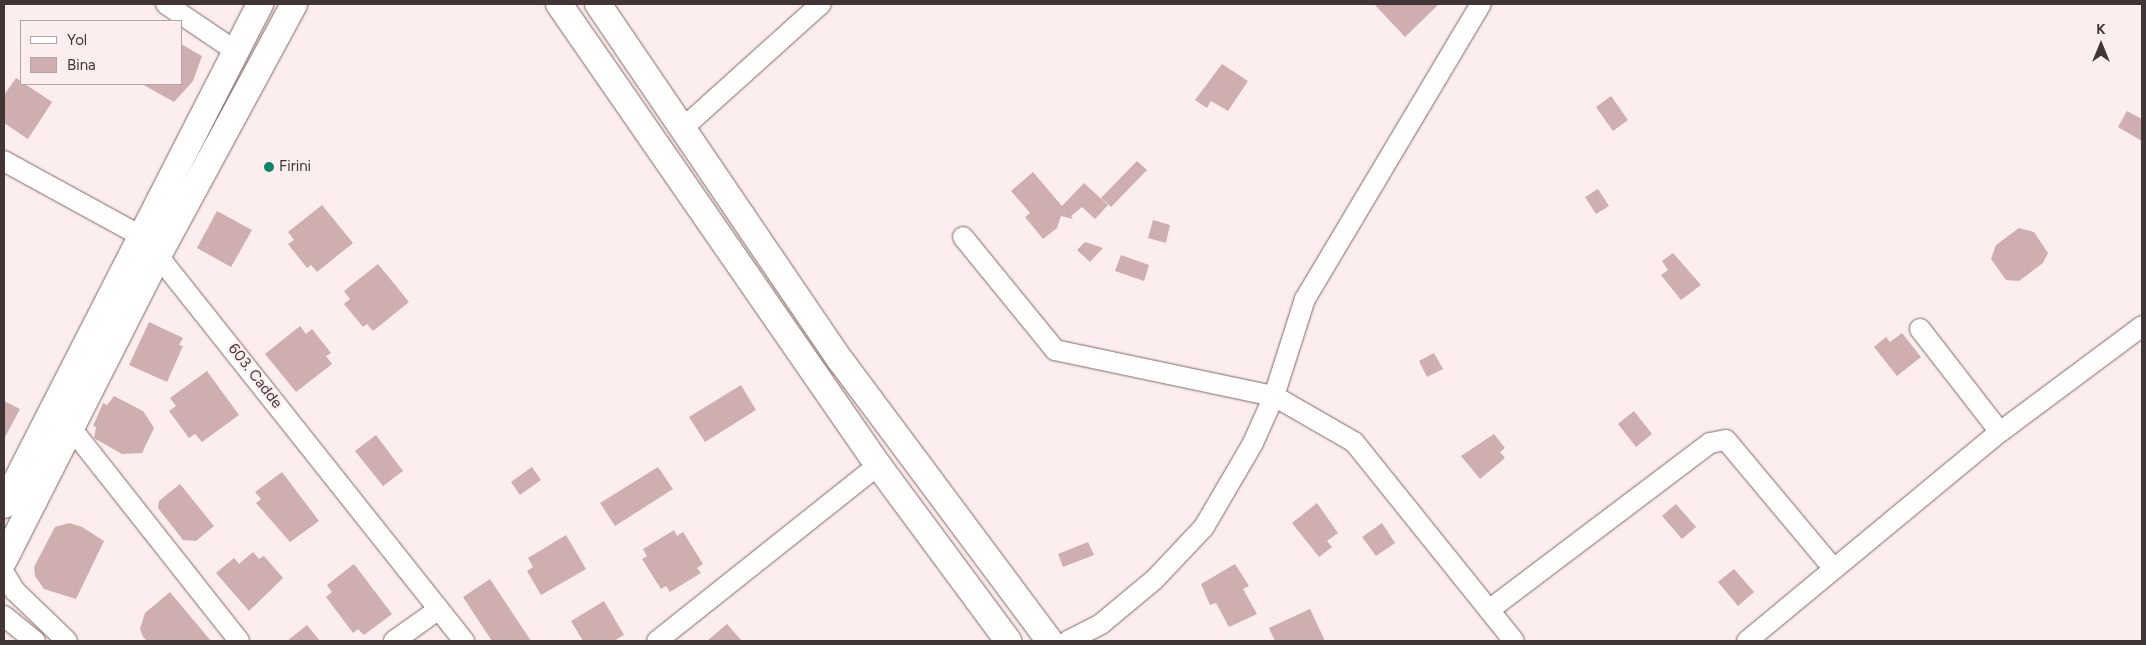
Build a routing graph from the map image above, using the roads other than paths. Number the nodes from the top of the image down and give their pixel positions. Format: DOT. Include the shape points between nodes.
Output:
graph roads {
  1 [pos="166,4"];
  2 [pos="260,4"];
  3 [pos="294,4"];
  4 [pos="559,4"];
  5 [pos="598,4"];
  6 [pos="821,4"];
  7 [pos="1480,4"];
  8 [pos="234,50"];
  9 [pos="682,129"];
  10 [pos="4,161"];
  11 [pos="963,237"];
  12 [pos="151,245"];
  13 [pos="2142,326"];
  14 [pos="1920,329"];
  15 [pos="1274,396"];
  16 [pos="71,428"];
  17 [pos="2000,432"];
  18 [pos="878,465"];
  19 [pos="4,505"];
  20 [pos="4,560"];
  21 [pos="1834,569"];
  22 [pos="4,573"];
  23 [pos="439,609"];
  24 [pos="1489,610"];
  25 [pos="4,616"];
  26 [pos="35,641"];
  27 [pos="67,641"];
  28 [pos="239,641"];
  29 [pos="394,641"];
  30 [pos="464,641"];
  31 [pos="657,641"];
  32 [pos="1008,641"];
  33 [pos="1050,641"];
  34 [pos="1068,641"];
  35 [pos="1514,641"];
  36 [pos="1747,641"];
  1 -- 8 [label="street"];
  2 -- 8 [label="main road"];
  3 -- 12 [label="main road"];
  4 -- 18 [label="main road"];
  5 -- 9 [label="main road"];
  6 -- 9 [label="street"];
  7 -- 15 [label="street" via="1305,298"];
  8 -- 12 [label="main road"];
  9 -- 33 [label="main road" via="841,361"];
  10 -- 12 [label="street, 603. Cadde"];
  11 -- 15 [label="street" via="1055,350"];
  12 -- 16 [label="main road"];
  12 -- 19 [label="main road"];
  12 -- 23 [label="street, 603. Cadde"];
  13 -- 17 [label="street"];
  14 -- 17 [label="street"];
  15 -- 24 [label="street" via="1354,442"];
  15 -- 34 [label="street" via="1253,443 1204,527 1155,579 1102,624"];
  16 -- 20 [label="main road"];
  16 -- 28 [label="street"];
  17 -- 21 [label="street"];
  18 -- 31 [label="street"];
  18 -- 32 [label="main road"];
  21 -- 24 [label="street" via="1726,440 1710,443"];
  21 -- 36 [label="street"];
  22 -- 27 [label="street" via="15,591"];
  23 -- 29 [label="street"];
  23 -- 30 [label="street, 603. Cadde"];
  24 -- 35 [label="street"];
  25 -- 26 [label="street"];
}
